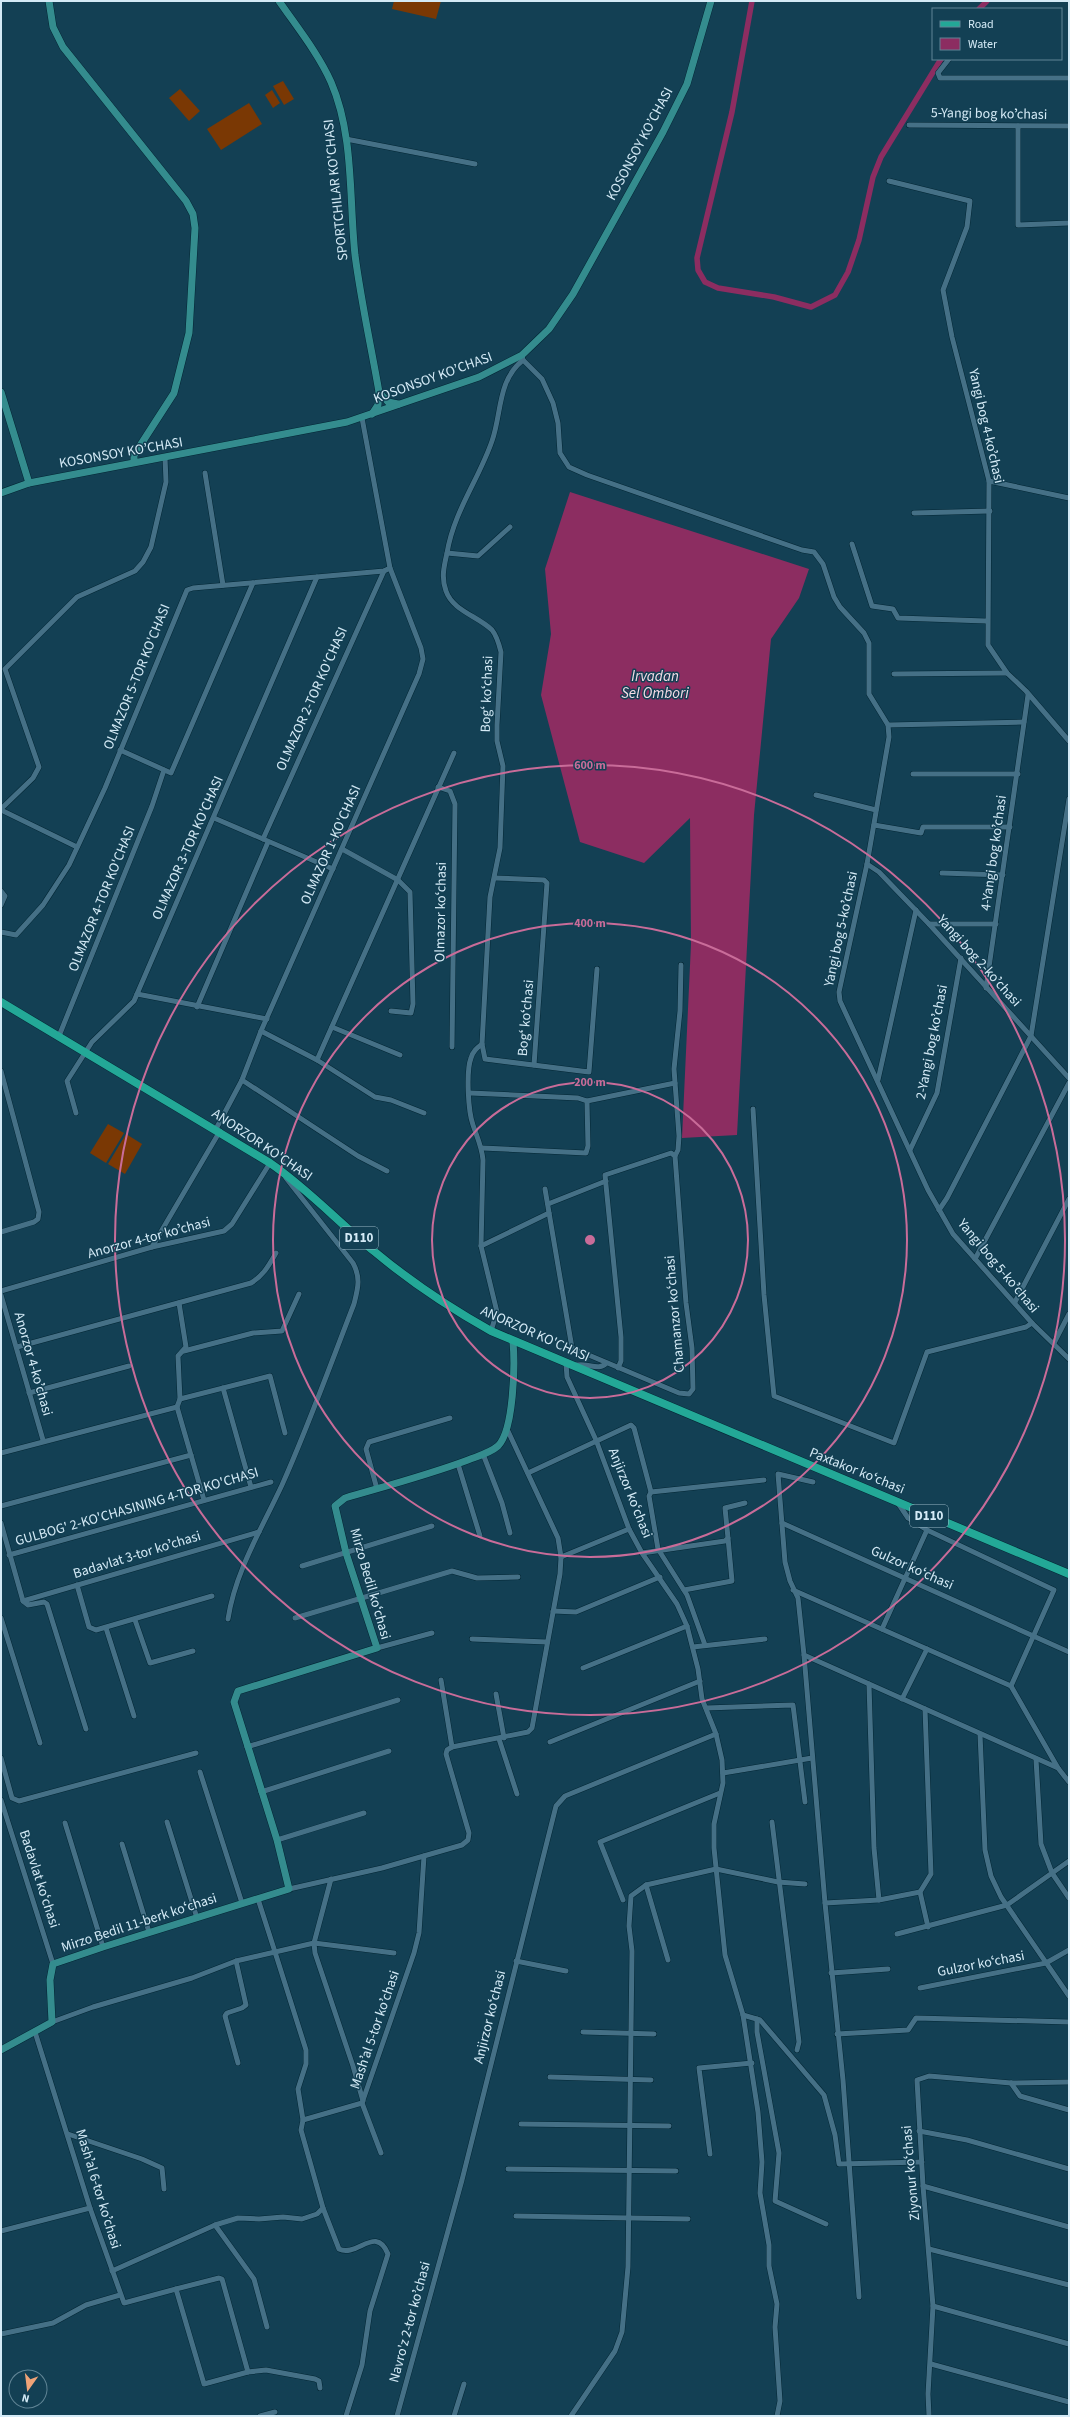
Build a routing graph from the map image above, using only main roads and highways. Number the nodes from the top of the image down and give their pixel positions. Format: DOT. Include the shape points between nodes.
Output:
graph roads {
  1 [pos="1,1002"];
  2 [pos="790,1458"];
  3 [pos="1069,1574"];
  1 -- 2 [label="main road, ANORZOR KO'CHASI / D110" via="270,1163 306,1189 373,1251 407,1278 491,1331"];
  2 -- 3 [label="main road, Paxtakor koʻchasi / D110"];
}
